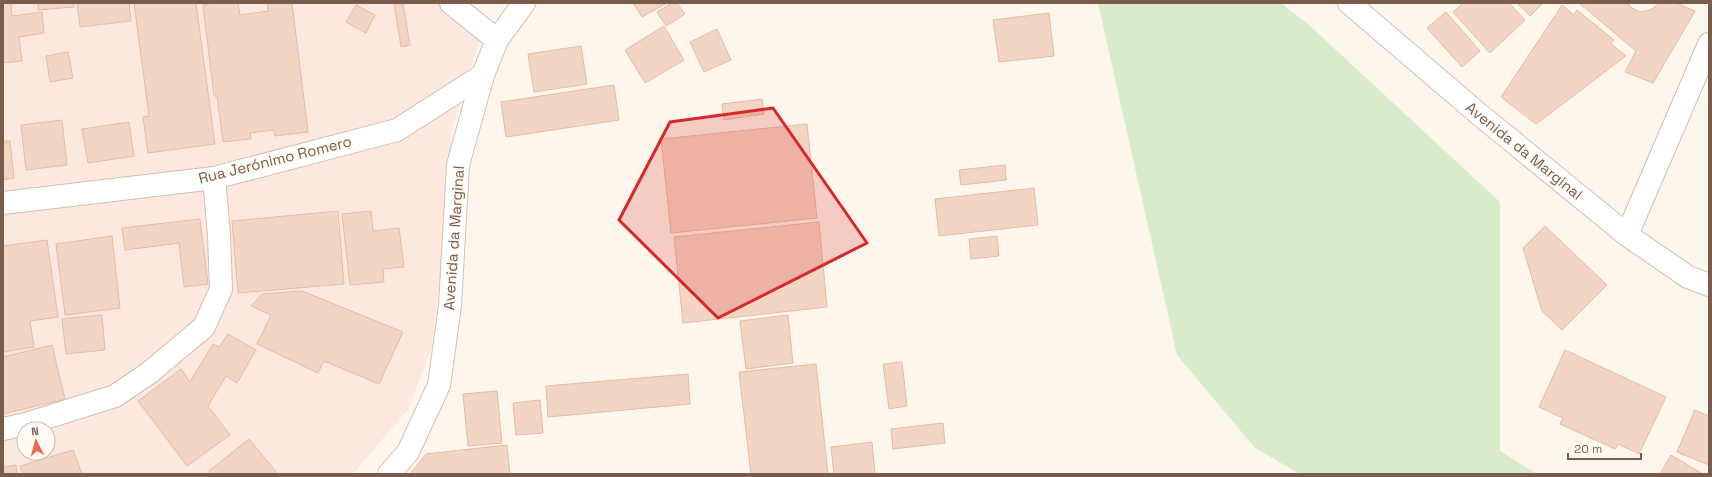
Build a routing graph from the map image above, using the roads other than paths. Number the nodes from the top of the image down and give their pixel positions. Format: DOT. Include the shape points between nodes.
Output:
graph roads {
  1 [pos="451,3"];
  2 [pos="524,3"];
  3 [pos="1349,3"];
  4 [pos="496,40"];
  5 [pos="1709,44"];
  6 [pos="483,75"];
  7 [pos="214,178"];
  8 [pos="3,203"];
  9 [pos="1627,235"];
  10 [pos="1709,284"];
  11 [pos="3,429"];
  12 [pos="389,474"];
  1 -- 4 [label="street"];
  2 -- 4 [label="street, Avenida da Marginal"];
  3 -- 9 [label="street, Avenida da Marginal" via="1480,115"];
  4 -- 6 [label="street, Avenida da Marginal"];
  5 -- 9 [label="street"];
  6 -- 7 [label="street, Rua Jerónimo Romero" via="397,130"];
  6 -- 12 [label="street, Avenida da Marginal" via="458,165 450,306 439,385 408,452"];
  7 -- 8 [label="street, Rua Jerónimo Romero"];
  7 -- 11 [label="street" via="220,289 204,327 149,373 115,396"];
  9 -- 10 [label="street, Avenida da Marginal" via="1688,277"];
}
